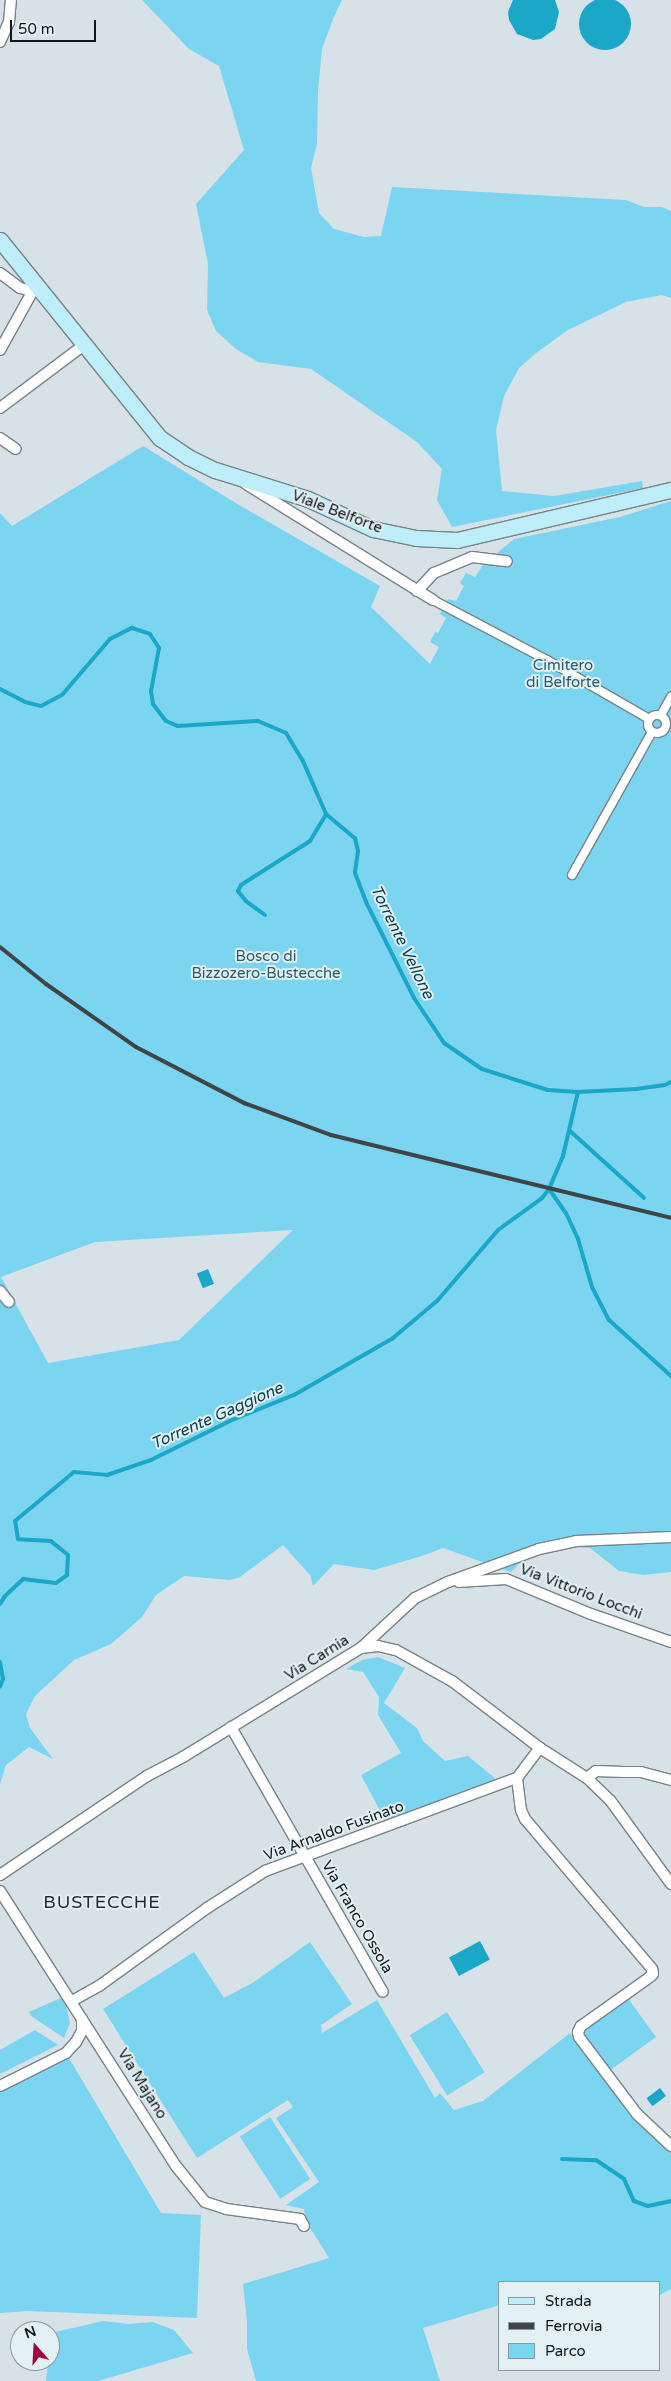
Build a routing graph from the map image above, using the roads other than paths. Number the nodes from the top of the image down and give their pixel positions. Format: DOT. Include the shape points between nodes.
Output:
graph roads {
  1 [pos="11,0"];
  2 [pos="0,42"];
  3 [pos="0,240"];
  4 [pos="0,273"];
  5 [pos="34,288"];
  6 [pos="84,344"];
  7 [pos="0,350"];
  8 [pos="0,408"];
  9 [pos="0,438"];
  10 [pos="16,449"];
  11 [pos="232,476"];
  12 [pos="671,490"];
  13 [pos="507,562"];
  14 [pos="417,591"];
  15 [pos="433,600"];
  16 [pos="671,697"];
  17 [pos="661,715"];
  18 [pos="648,720"];
  19 [pos="668,730"];
  20 [pos="652,732"];
  21 [pos="572,875"];
  22 [pos="0,1292"];
  23 [pos="9,1302"];
  24 [pos="671,1537"];
  25 [pos="448,1582"];
  26 [pos="671,1642"];
  27 [pos="361,1648"];
  28 [pos="231,1727"];
  29 [pos="540,1748"];
  30 [pos="518,1778"];
  31 [pos="587,1778"];
  32 [pos="671,1780"];
  33 [pos="305,1856"];
  34 [pos="0,1875"];
  35 [pos="671,1884"];
  36 [pos="0,1891"];
  37 [pos="383,1992"];
  38 [pos="72,2001"];
  39 [pos="82,2018"];
  40 [pos="0,2086"];
  41 [pos="671,2146"];
  42 [pos="304,2226"];
  1 -- 2 [label="street" via="9,22"];
  3 -- 5 [label="main road, Viale Belforte"];
  4 -- 5 [label="street" via="20,288"];
  5 -- 6 [label="main road, Viale Belforte"];
  5 -- 7 [label="street"];
  6 -- 8 [label="street"];
  6 -- 11 [label="main road, Viale Belforte" via="160,438 188,457"];
  9 -- 10 [label="street"];
  11 -- 12 [label="main road, Viale Belforte" via="308,499 374,528 416,538 457,540"];
  11 -- 14 [label="street"];
  13 -- 14 [label="street" via="472,557 434,573"];
  14 -- 15 [label="street"];
  15 -- 18 [label="street" via="547,660"];
  16 -- 17 [label="street"];
  17 -- 18 [label="street" via="655,714"];
  17 -- 19 [label="street" via="667,721"];
  18 -- 20 [label="street" via="648,728"];
  19 -- 20 [label="street"];
  20 -- 21 [label="street"];
  22 -- 23 [label="street"];
  24 -- 25 [label="street" via="576,1541 539,1549"];
  25 -- 26 [label="street, Via Vittorio Locchi" via="506,1579"];
  25 -- 27 [label="street" via="415,1598"];
  27 -- 28 [label="street, Via Carnia"];
  27 -- 29 [label="street, Via Carnia" via="378,1646 416,1660 452,1681"];
  28 -- 33 [label="street, Via Franco Ossola"];
  28 -- 34 [label="street, Via Carnia" via="147,1776"];
  29 -- 30 [label="street"];
  29 -- 31 [label="street, Via Carnia"];
  30 -- 33 [label="street, Via Arnaldo Fusinato"];
  30 -- 41 [label="street" via="520,1804 525,1818 652,1969 650,1977 581,2026 578,2037 637,2114"];
  31 -- 32 [label="street" via="596,1771 641,1772"];
  31 -- 35 [label="street, Via Carnia" via="610,1800"];
  33 -- 37 [label="street, Via Franco Ossola"];
  33 -- 38 [label="street, Via Arnaldo Fusinato" via="265,1872 100,1986"];
  36 -- 38 [label="street, Via Majano"];
  38 -- 39 [label="street, Via Majano"];
  39 -- 40 [label="street" via="82,2031 66,2053"];
  39 -- 42 [label="street, Via Majano" via="176,2166 205,2202 226,2209 300,2219"];
}
